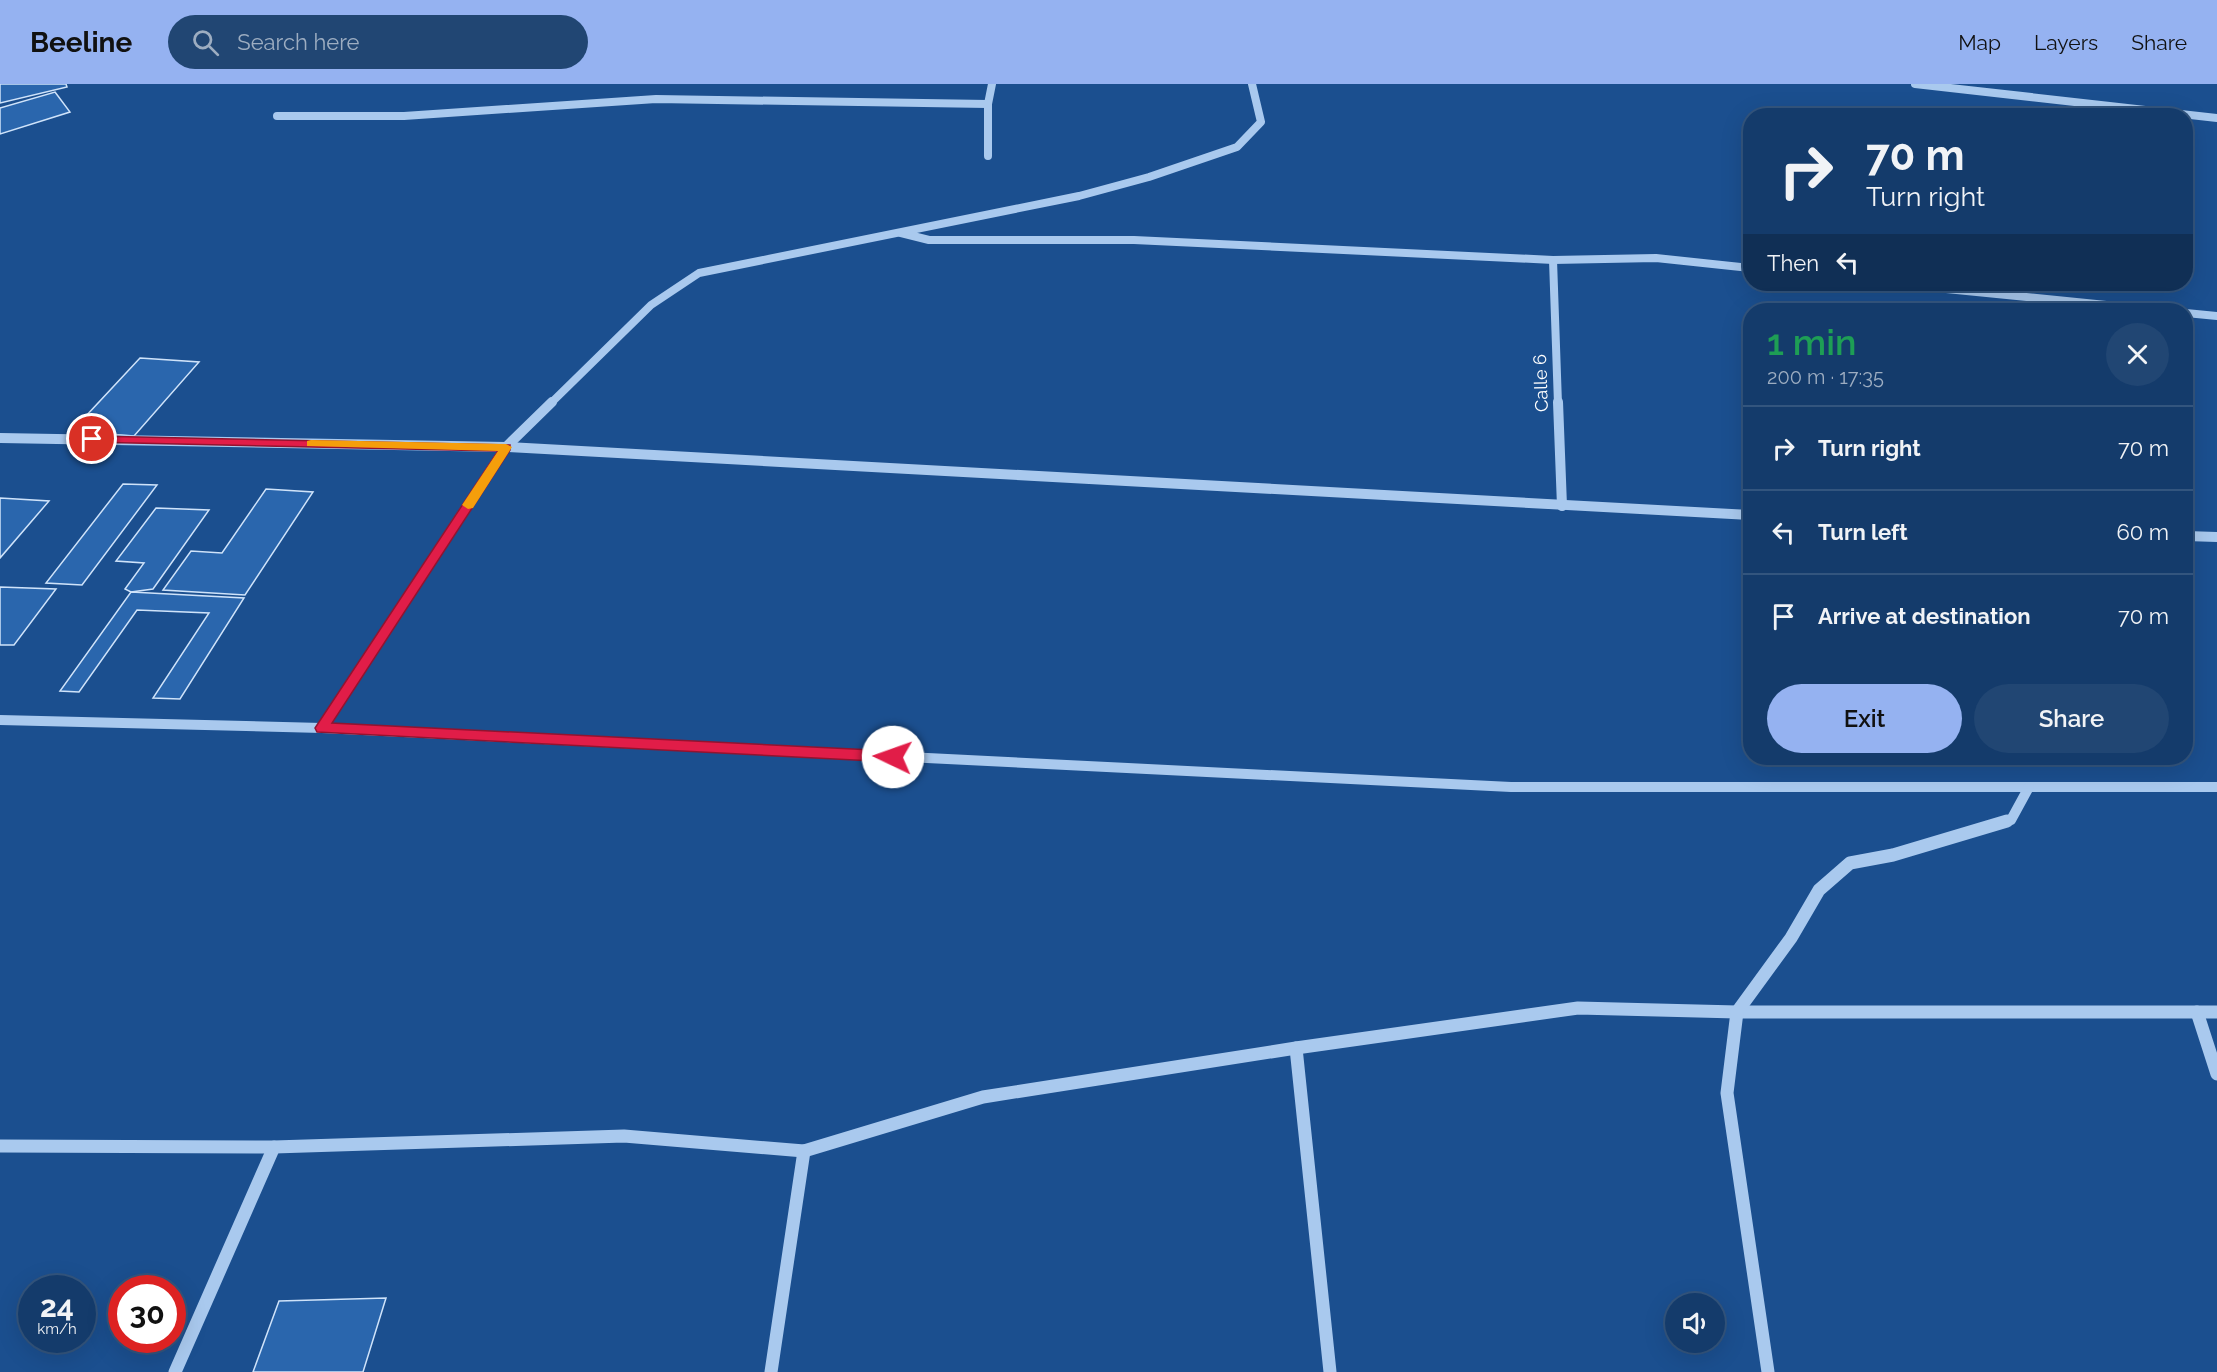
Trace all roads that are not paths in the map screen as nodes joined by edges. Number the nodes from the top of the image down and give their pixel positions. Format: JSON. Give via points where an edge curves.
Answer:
{"nodes":[{"id":1,"x":992,"y":84,"type":"edge"},
{"id":2,"x":1252,"y":84,"type":"edge"},
{"id":3,"x":1915,"y":84,"type":"edge"},
{"id":4,"x":988,"y":104,"type":"junction"},
{"id":5,"x":2128,"y":108,"type":"edge"},
{"id":6,"x":2193,"y":115,"type":"edge"},
{"id":7,"x":277,"y":116,"type":"dead end"},
{"id":8,"x":2217,"y":118,"type":"edge"},
{"id":9,"x":988,"y":156,"type":"dead end"},
{"id":10,"x":897,"y":232,"type":"junction"},
{"id":11,"x":1553,"y":260,"type":"junction"},
{"id":12,"x":1743,"y":267,"type":"edge"},
{"id":13,"x":1966,"y":291,"type":"edge"},
{"id":14,"x":2086,"y":303,"type":"edge"},
{"id":15,"x":2193,"y":314,"type":"edge"},
{"id":16,"x":2217,"y":316,"type":"edge"},
{"id":17,"x":0,"y":438,"type":"edge"},
{"id":18,"x":506,"y":447,"type":"junction"},
{"id":19,"x":1562,"y":506,"type":"junction"},
{"id":20,"x":1743,"y":515,"type":"edge"},
{"id":21,"x":2193,"y":536,"type":"edge"},
{"id":22,"x":2217,"y":537,"type":"edge"},
{"id":23,"x":0,"y":720,"type":"edge"},
{"id":24,"x":322,"y":728,"type":"junction"},
{"id":25,"x":2029,"y":787,"type":"junction"},
{"id":26,"x":2217,"y":787,"type":"edge"},
{"id":27,"x":1737,"y":1012,"type":"junction"},
{"id":28,"x":2197,"y":1012,"type":"junction"},
{"id":29,"x":2217,"y":1012,"type":"edge"},
{"id":30,"x":1296,"y":1048,"type":"junction"},
{"id":31,"x":2217,"y":1074,"type":"edge"},
{"id":32,"x":0,"y":1146,"type":"edge"},
{"id":33,"x":274,"y":1147,"type":"junction"},
{"id":34,"x":804,"y":1151,"type":"junction"},
{"id":35,"x":175,"y":1372,"type":"edge"},
{"id":36,"x":771,"y":1372,"type":"edge"},
{"id":37,"x":1330,"y":1372,"type":"edge"},
{"id":38,"x":1768,"y":1372,"type":"edge"}],
"edges":[{"from":1,"to":4,"type":"street"},
{"from":2,"to":10,"type":"street","via":[[1261,122],[1237,147],[1079,196]]},
{"from":3,"to":5,"type":"street"},
{"from":4,"to":7,"type":"street","via":[[656,99],[404,116]]},
{"from":4,"to":9,"type":"street"},
{"from":6,"to":8,"type":"street"},
{"from":10,"to":11,"type":"street","via":[[929,240],[1134,240]]},
{"from":10,"to":18,"type":"street","via":[[699,273],[651,305]]},
{"from":11,"to":12,"type":"street","via":[[1656,258]]},
{"from":11,"to":19,"type":"street","name":"Calle 6"},
{"from":13,"to":14,"type":"street"},
{"from":15,"to":16,"type":"street"},
{"from":17,"to":18,"type":"street"},
{"from":18,"to":19,"type":"street"},
{"from":18,"to":24,"type":"street"},
{"from":19,"to":20,"type":"street"},
{"from":21,"to":22,"type":"street"},
{"from":23,"to":24,"type":"street"},
{"from":24,"to":25,"type":"street","via":[[1512,788]]},
{"from":25,"to":26,"type":"street"},
{"from":25,"to":27,"type":"street","via":[[2011,820],[1893,855],[1850,863],[1819,890],[1791,938]]},
{"from":27,"to":28,"type":"street"},
{"from":27,"to":30,"type":"street","via":[[1578,1008]]},
{"from":27,"to":38,"type":"street","via":[[1726,1094]]},
{"from":28,"to":29,"type":"street"},
{"from":28,"to":31,"type":"street"},
{"from":30,"to":34,"type":"street","via":[[983,1097]]},
{"from":30,"to":37,"type":"street"},
{"from":32,"to":33,"type":"street"},
{"from":33,"to":34,"type":"street","via":[[624,1136]]},
{"from":33,"to":35,"type":"street"},
{"from":34,"to":36,"type":"street"}]}
